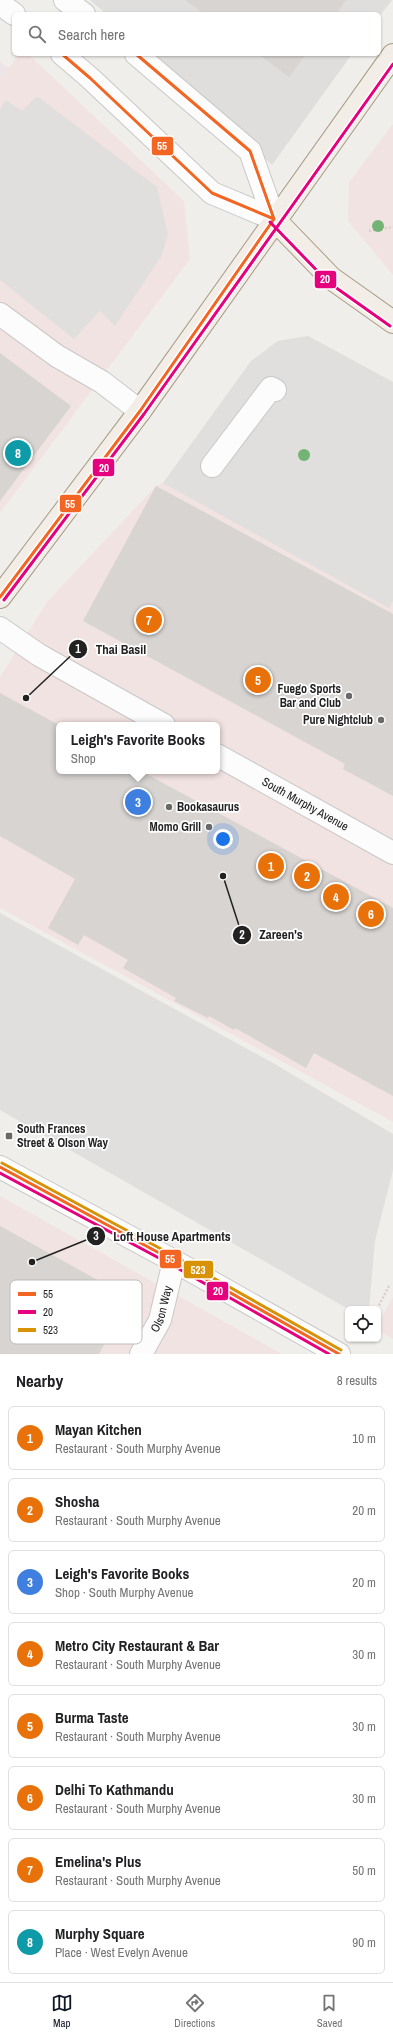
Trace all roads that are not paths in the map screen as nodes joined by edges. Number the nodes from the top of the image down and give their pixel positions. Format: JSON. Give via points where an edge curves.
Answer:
{"nodes":[{"id":1,"x":66,"y":0,"type":"edge"},
{"id":2,"x":0,"y":4,"type":"edge"},
{"id":3,"x":81,"y":12,"type":"edge"},
{"id":4,"x":12,"y":13,"type":"edge"},
{"id":5,"x":393,"y":55,"type":"edge"},
{"id":6,"x":64,"y":56,"type":"edge"},
{"id":7,"x":138,"y":56,"type":"edge"},
{"id":8,"x":274,"y":220,"type":"junction"},
{"id":9,"x":0,"y":314,"type":"edge"},
{"id":10,"x":393,"y":322,"type":"edge"},
{"id":11,"x":275,"y":390,"type":"dead end"},
{"id":12,"x":140,"y":411,"type":"junction"},
{"id":13,"x":212,"y":466,"type":"dead end"},
{"id":14,"x":0,"y":597,"type":"edge"},
{"id":15,"x":0,"y":628,"type":"edge"},
{"id":16,"x":159,"y":722,"type":"edge"},
{"id":17,"x":220,"y":756,"type":"edge"},
{"id":18,"x":393,"y":853,"type":"edge"},
{"id":19,"x":0,"y":1168,"type":"edge"},
{"id":20,"x":174,"y":1261,"type":"junction"},
{"id":21,"x":141,"y":1354,"type":"edge"},
{"id":22,"x":339,"y":1354,"type":"edge"}],
"edges":[{"from":1,"to":3,"type":"street"},
{"from":2,"to":4,"type":"street"},
{"from":5,"to":8,"type":"main road"},
{"from":6,"to":8,"type":"street","via":[[212,193]]},
{"from":7,"to":8,"type":"street","via":[[250,151]]},
{"from":8,"to":10,"type":"main road","via":[[331,278]]},
{"from":8,"to":12,"type":"main road"},
{"from":9,"to":12,"type":"street","via":[[57,356],[102,382]]},
{"from":11,"to":13,"type":"street","via":[[271,388]]},
{"from":12,"to":14,"type":"main road"},
{"from":15,"to":16,"type":"street","via":[[39,655]]},
{"from":17,"to":18,"type":"street","name":"South Murphy Avenue"},
{"from":19,"to":20,"type":"street"},
{"from":20,"to":21,"type":"street","name":"Olson Way","via":[[160,1320]]},
{"from":20,"to":22,"type":"street"}]}
